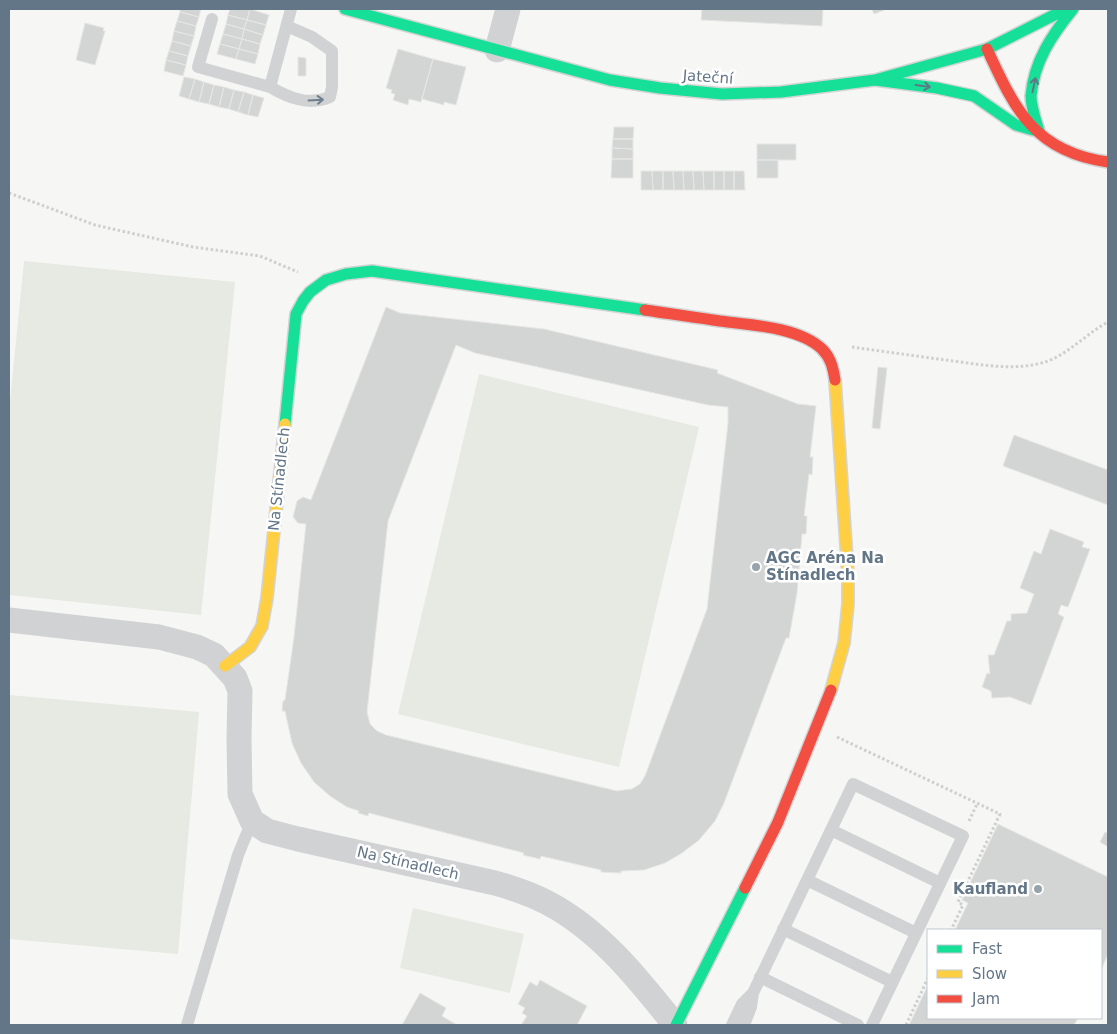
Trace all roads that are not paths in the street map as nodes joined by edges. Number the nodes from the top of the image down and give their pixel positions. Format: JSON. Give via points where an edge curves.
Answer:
{"nodes":[{"id":1,"x":291,"y":9,"type":"edge"},
{"id":2,"x":345,"y":9,"type":"edge"},
{"id":3,"x":508,"y":9,"type":"edge"},
{"id":4,"x":1066,"y":9,"type":"edge"},
{"id":5,"x":1073,"y":9,"type":"edge"},
{"id":6,"x":212,"y":19,"type":"dead end"},
{"id":7,"x":286,"y":26,"type":"junction"},
{"id":8,"x":987,"y":49,"type":"junction"},
{"id":9,"x":497,"y":50,"type":"junction"},
{"id":10,"x":875,"y":80,"type":"junction"},
{"id":11,"x":270,"y":87,"type":"junction"},
{"id":12,"x":1039,"y":132,"type":"junction"},
{"id":13,"x":1108,"y":162,"type":"edge"},
{"id":14,"x":9,"y":620,"type":"edge"},
{"id":15,"x":225,"y":666,"type":"junction"},
{"id":16,"x":252,"y":821,"type":"junction"},
{"id":17,"x":831,"y":830,"type":"junction"},
{"id":18,"x":807,"y":880,"type":"junction"},
{"id":19,"x":940,"y":883,"type":"junction"},
{"id":20,"x":783,"y":929,"type":"junction"},
{"id":21,"x":916,"y":933,"type":"junction"},
{"id":22,"x":760,"y":977,"type":"junction"},
{"id":23,"x":892,"y":982,"type":"junction"},
{"id":24,"x":753,"y":993,"type":"junction"},
{"id":25,"x":187,"y":1025,"type":"edge"},
{"id":26,"x":675,"y":1025,"type":"edge"},
{"id":27,"x":732,"y":1025,"type":"edge"},
{"id":28,"x":744,"y":1025,"type":"edge"},
{"id":29,"x":858,"y":1025,"type":"edge"},
{"id":30,"x":872,"y":1025,"type":"edge"}],
"edges":[{"from":1,"to":7,"type":"lane"},
{"from":2,"to":9,"type":"main road","name":"Jateční"},
{"from":3,"to":9,"type":"street"},
{"from":4,"to":8,"type":"main road","name":"Jateční"},
{"from":12,"to":5,"type":"main road","one_way":true,"via":[[1031,98],[1038,64],[1052,35]]},
{"from":6,"to":11,"type":"lane","via":[[198,67]]},
{"from":7,"to":11,"type":"lane"},
{"from":11,"to":7,"type":"lane","one_way":true,"via":[[298,99],[319,102],[330,97],[332,51],[312,37]]},
{"from":8,"to":10,"type":"main road","name":"Jateční"},
{"from":8,"to":12,"type":"main road","via":[[1002,82],[1025,119]]},
{"from":9,"to":10,"type":"main road","name":"Jateční","via":[[610,80],[722,94],[781,92]]},
{"from":10,"to":12,"type":"main road","one_way":true,"via":[[974,96],[1016,125]]},
{"from":12,"to":13,"type":"main road","via":[[1067,153]]},
{"from":14,"to":15,"type":"street","via":[[159,637],[197,647],[214,655]]},
{"from":15,"to":16,"type":"street","via":[[240,691],[240,794]]},
{"from":15,"to":26,"type":"main road","name":"Na Stínadlech","via":[[250,647],[262,626],[296,314],[304,298],[317,285],[338,274],[372,271],[776,329],[805,337],[821,349],[831,363],[835,382],[848,574],[844,643],[830,694],[778,822]]},
{"from":16,"to":25,"type":"lane","via":[[238,855]]},
{"from":16,"to":26,"type":"street","name":"Na Stínadlech","via":[[267,831],[494,883],[544,901],[588,930],[613,953]]},
{"from":17,"to":18,"type":"lane"},
{"from":17,"to":19,"type":"lane"},
{"from":17,"to":19,"type":"lane","via":[[853,784],[963,836]]},
{"from":18,"to":20,"type":"lane"},
{"from":18,"to":21,"type":"lane"},
{"from":19,"to":21,"type":"lane"},
{"from":20,"to":22,"type":"lane"},
{"from":20,"to":23,"type":"lane"},
{"from":21,"to":23,"type":"lane"},
{"from":22,"to":24,"type":"lane"},
{"from":22,"to":29,"type":"lane"},
{"from":23,"to":30,"type":"lane"},
{"from":24,"to":27,"type":"lane","via":[[742,1004]]},
{"from":24,"to":28,"type":"lane"}]}
